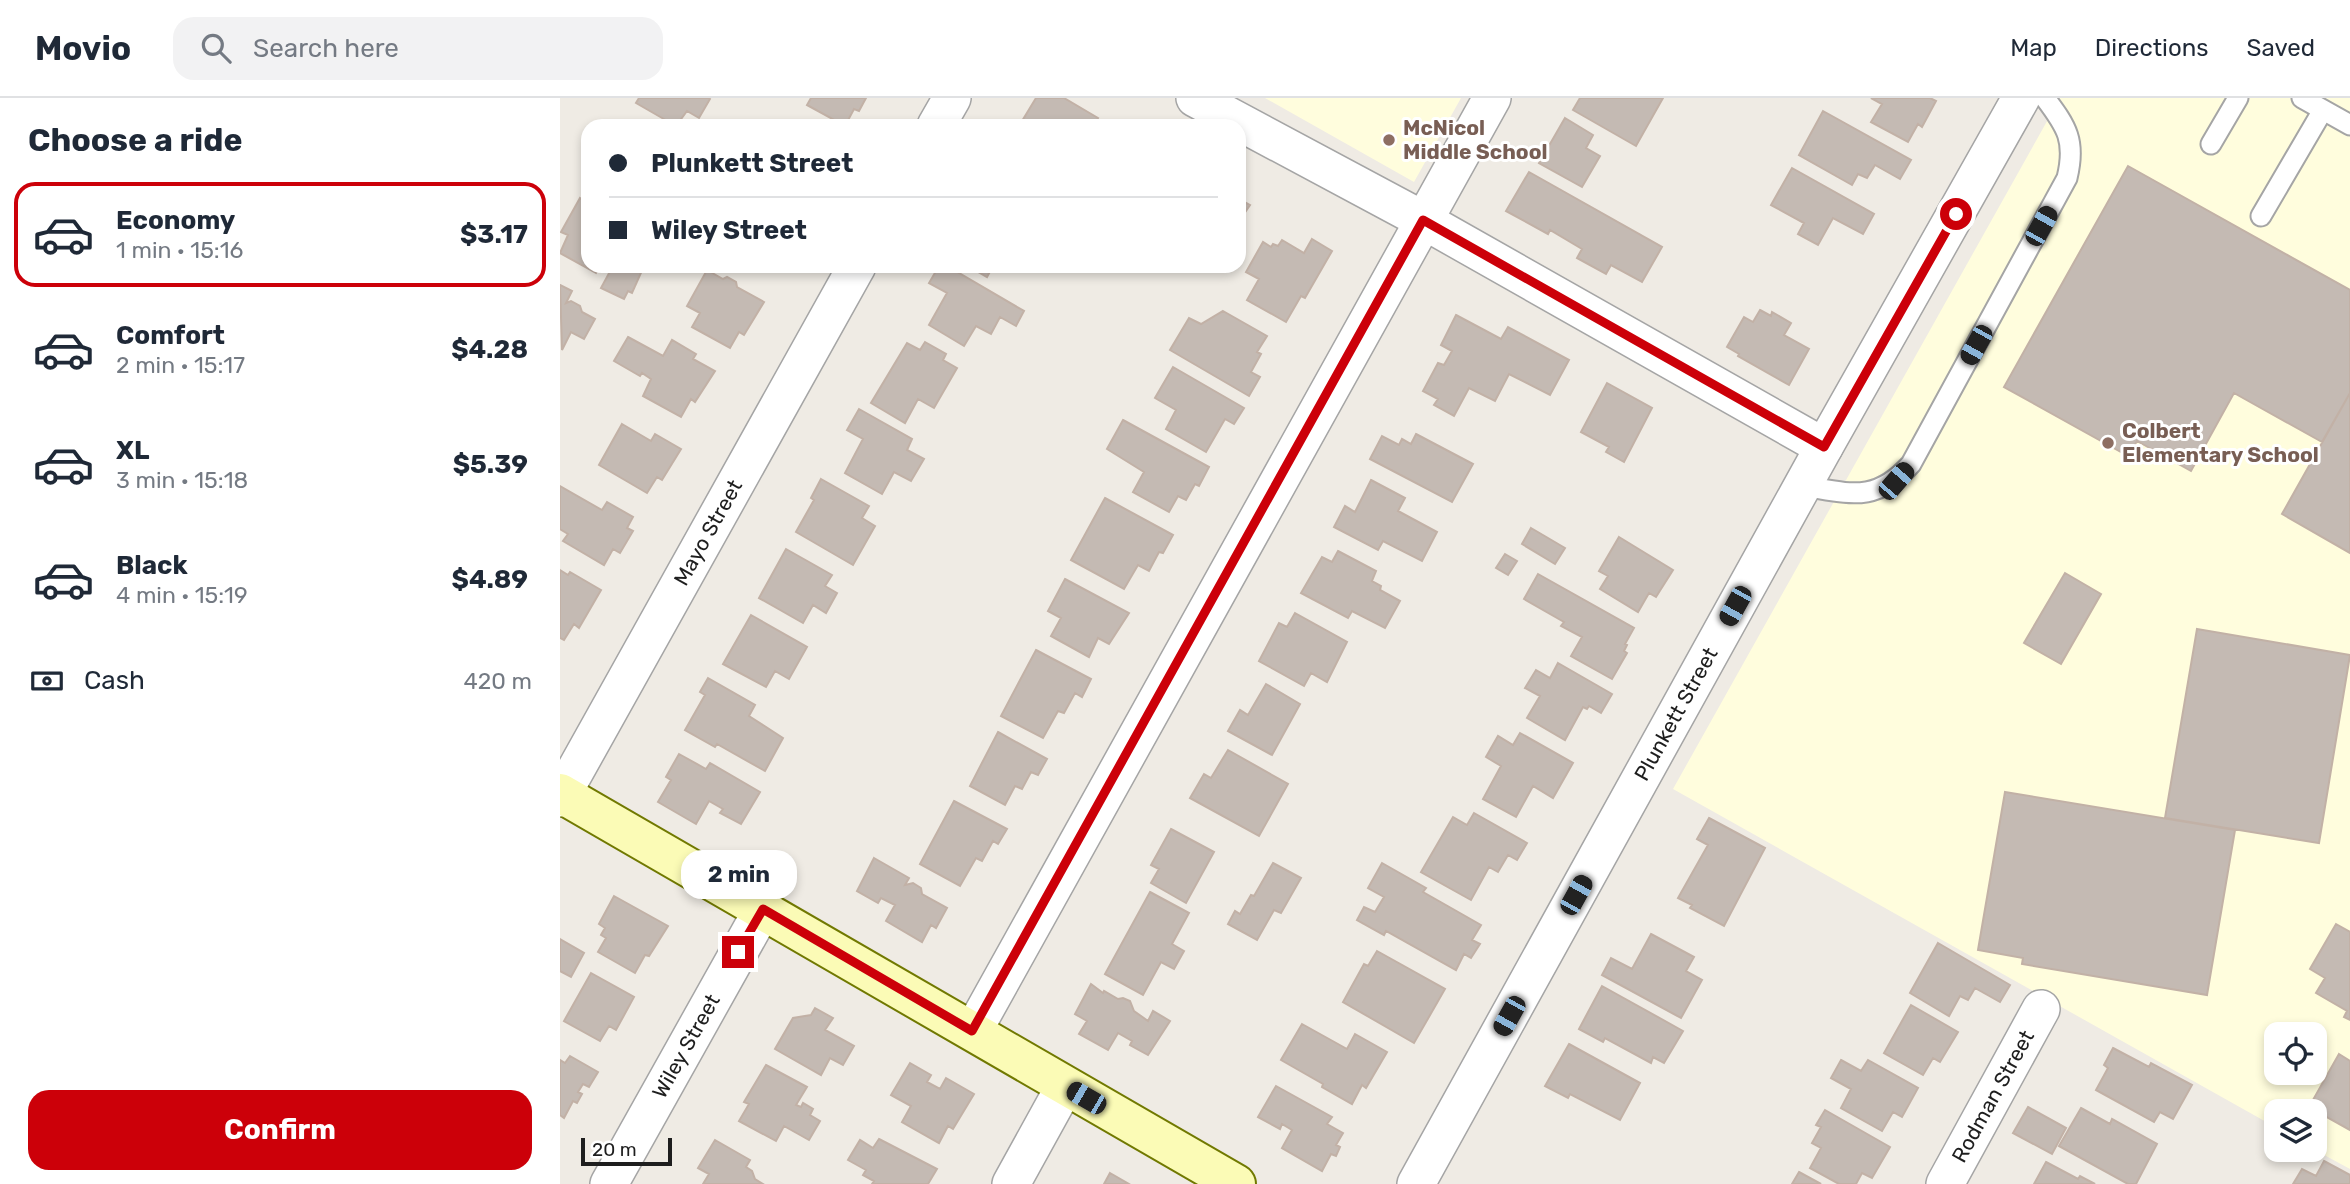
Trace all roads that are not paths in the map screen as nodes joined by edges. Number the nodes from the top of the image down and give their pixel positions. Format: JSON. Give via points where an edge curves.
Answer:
{"nodes":[{"id":1,"x":952,"y":98,"type":"edge"},
{"id":2,"x":1195,"y":98,"type":"edge"},
{"id":3,"x":1492,"y":98,"type":"edge"},
{"id":4,"x":2021,"y":98,"type":"edge"},
{"id":5,"x":2045,"y":98,"type":"edge"},
{"id":6,"x":2238,"y":98,"type":"edge"},
{"id":7,"x":2302,"y":98,"type":"edge"},
{"id":8,"x":2323,"y":110,"type":"junction"},
{"id":9,"x":940,"y":119,"type":"edge"},
{"id":10,"x":1234,"y":119,"type":"edge"},
{"id":11,"x":1246,"y":125,"type":"edge"},
{"id":12,"x":2350,"y":125,"type":"edge"},
{"id":13,"x":2211,"y":144,"type":"dead end"},
{"id":14,"x":2261,"y":216,"type":"dead end"},
{"id":15,"x":1423,"y":220,"type":"junction"},
{"id":16,"x":853,"y":273,"type":"edge"},
{"id":17,"x":1824,"y":447,"type":"junction"},
{"id":18,"x":1802,"y":486,"type":"junction"},
{"id":19,"x":560,"y":795,"type":"edge"},
{"id":20,"x":763,"y":909,"type":"junction"},
{"id":21,"x":2041,"y":1009,"type":"dead end"},
{"id":22,"x":972,"y":1031,"type":"junction"},
{"id":23,"x":1065,"y":1086,"type":"junction"},
{"id":24,"x":609,"y":1184,"type":"edge"},
{"id":25,"x":1011,"y":1184,"type":"edge"},
{"id":26,"x":1236,"y":1184,"type":"edge"},
{"id":27,"x":1416,"y":1184,"type":"edge"},
{"id":28,"x":1945,"y":1184,"type":"edge"}],
"edges":[{"from":1,"to":9,"type":"street"},
{"from":2,"to":10,"type":"street"},
{"from":3,"to":15,"type":"street"},
{"from":4,"to":17,"type":"street","name":"Plunkett Street"},
{"from":5,"to":18,"type":"lane","via":[[2071,139],[2067,178],[1910,464],[1896,481],[1874,492],[1855,494]]},
{"from":6,"to":13,"type":"lane"},
{"from":7,"to":8,"type":"lane"},
{"from":8,"to":12,"type":"lane"},
{"from":8,"to":14,"type":"lane"},
{"from":11,"to":15,"type":"street"},
{"from":15,"to":17,"type":"street"},
{"from":15,"to":22,"type":"street"},
{"from":16,"to":19,"type":"street","name":"Mayo Street"},
{"from":17,"to":18,"type":"street","name":"Plunkett Street"},
{"from":18,"to":27,"type":"street","name":"Plunkett Street"},
{"from":19,"to":20,"type":"street"},
{"from":20,"to":22,"type":"street"},
{"from":20,"to":24,"type":"street","name":"Wiley Street"},
{"from":21,"to":28,"type":"street","name":"Rodman Street"},
{"from":22,"to":23,"type":"street"},
{"from":23,"to":25,"type":"street"},
{"from":23,"to":26,"type":"street"}]}
